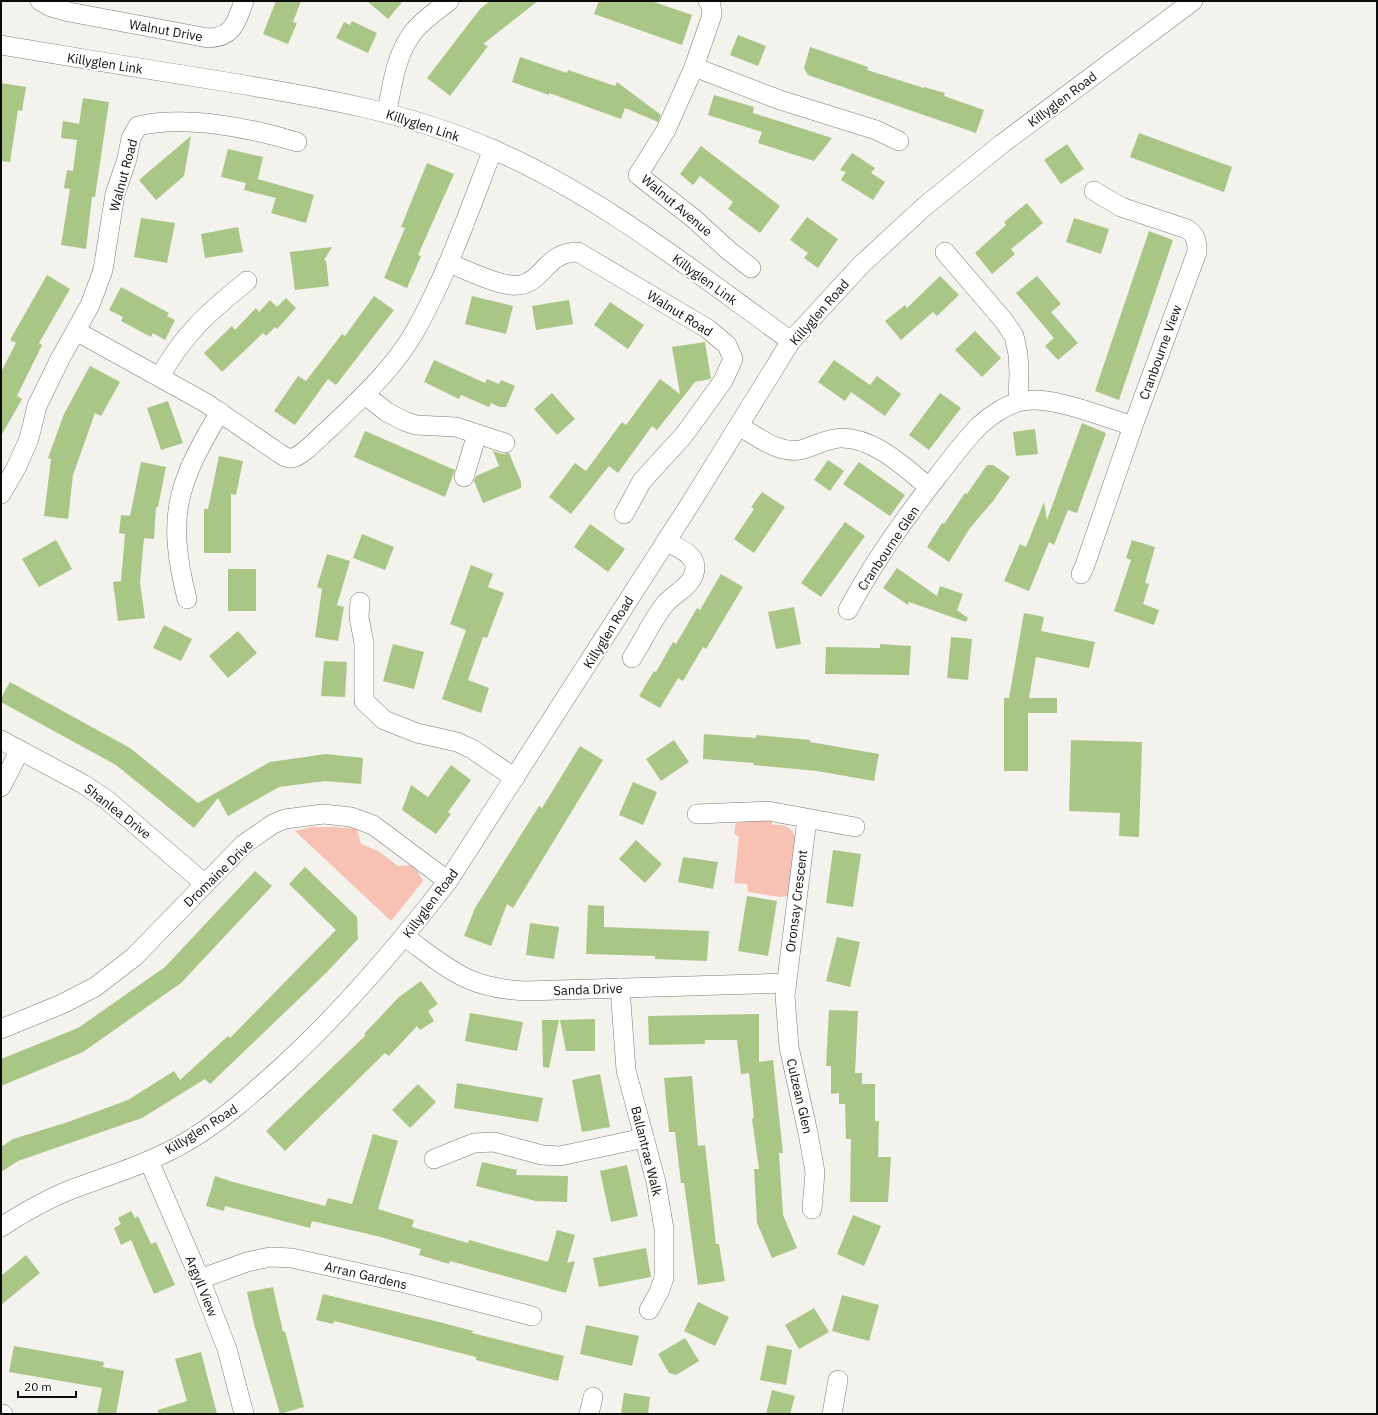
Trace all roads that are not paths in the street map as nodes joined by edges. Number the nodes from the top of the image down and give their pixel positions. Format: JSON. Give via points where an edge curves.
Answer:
{"nodes":[{"id":1,"x":40,"y":1,"type":"edge"},
{"id":2,"x":244,"y":1,"type":"edge"},
{"id":3,"x":450,"y":1,"type":"edge"},
{"id":4,"x":708,"y":1,"type":"edge"},
{"id":5,"x":1193,"y":1,"type":"edge"},
{"id":6,"x":70,"y":7,"type":"edge"},
{"id":7,"x":1,"y":45,"type":"edge"},
{"id":8,"x":694,"y":67,"type":"junction"},
{"id":9,"x":387,"y":112,"type":"junction"},
{"id":10,"x":899,"y":141,"type":"dead end"},
{"id":11,"x":297,"y":142,"type":"dead end"},
{"id":12,"x":494,"y":149,"type":"junction"},
{"id":13,"x":1094,"y":191,"type":"dead end"},
{"id":14,"x":945,"y":252,"type":"dead end"},
{"id":15,"x":449,"y":263,"type":"junction"},
{"id":16,"x":751,"y":268,"type":"dead end"},
{"id":17,"x":247,"y":281,"type":"dead end"},
{"id":18,"x":76,"y":331,"type":"junction"},
{"id":19,"x":791,"y":341,"type":"junction"},
{"id":20,"x":160,"y":377,"type":"junction"},
{"id":21,"x":365,"y":395,"type":"junction"},
{"id":22,"x":1018,"y":402,"type":"junction"},
{"id":23,"x":220,"y":412,"type":"junction"},
{"id":24,"x":739,"y":426,"type":"junction"},
{"id":25,"x":1133,"y":426,"type":"junction"},
{"id":26,"x":477,"y":434,"type":"junction"},
{"id":27,"x":505,"y":443,"type":"dead end"},
{"id":28,"x":464,"y":477,"type":"dead end"},
{"id":29,"x":929,"y":486,"type":"junction"},
{"id":30,"x":1,"y":494,"type":"edge"},
{"id":31,"x":624,"y":514,"type":"dead end"},
{"id":32,"x":666,"y":541,"type":"junction"},
{"id":33,"x":1080,"y":574,"type":"dead end"},
{"id":34,"x":187,"y":599,"type":"dead end"},
{"id":35,"x":360,"y":602,"type":"dead end"},
{"id":36,"x":848,"y":610,"type":"dead end"},
{"id":37,"x":632,"y":658,"type":"dead end"},
{"id":38,"x":1,"y":740,"type":"edge"},
{"id":39,"x":20,"y":750,"type":"junction"},
{"id":40,"x":515,"y":778,"type":"junction"},
{"id":41,"x":1,"y":788,"type":"edge"},
{"id":42,"x":697,"y":814,"type":"dead end"},
{"id":43,"x":807,"y":819,"type":"junction"},
{"id":44,"x":855,"y":827,"type":"dead end"},
{"id":45,"x":448,"y":880,"type":"junction"},
{"id":46,"x":205,"y":884,"type":"junction"},
{"id":47,"x":405,"y":937,"type":"junction"},
{"id":48,"x":785,"y":983,"type":"junction"},
{"id":49,"x":620,"y":988,"type":"junction"},
{"id":50,"x":1,"y":1029,"type":"edge"},
{"id":51,"x":644,"y":1138,"type":"junction"},
{"id":52,"x":434,"y":1159,"type":"dead end"},
{"id":53,"x":149,"y":1161,"type":"junction"},
{"id":54,"x":812,"y":1209,"type":"dead end"},
{"id":55,"x":1,"y":1227,"type":"edge"},
{"id":56,"x":200,"y":1279,"type":"junction"},
{"id":57,"x":649,"y":1310,"type":"dead end"},
{"id":58,"x":532,"y":1316,"type":"dead end"},
{"id":59,"x":838,"y":1380,"type":"dead end"},
{"id":60,"x":244,"y":1414,"type":"edge"},
{"id":61,"x":832,"y":1414,"type":"edge"}],
"edges":[{"from":1,"to":6,"type":"street","name":"Walnut Drive","via":[[51,7]]},
{"from":2,"to":6,"type":"street","name":"Walnut Drive","via":[[235,24],[227,34],[208,38]]},
{"from":3,"to":9,"type":"street","via":[[418,27],[407,41],[396,68]]},
{"from":4,"to":8,"type":"street","name":"Walnut Avenue","via":[[712,15]]},
{"from":5,"to":19,"type":"street","name":"Killyglen Road","via":[[925,206],[860,265]]},
{"from":7,"to":9,"type":"street","name":"Killyglen Link","via":[[281,91]]},
{"from":8,"to":10,"type":"street","via":[[780,100],[876,130]]},
{"from":8,"to":16,"type":"street","name":"Walnut Avenue","via":[[666,130],[638,176],[693,218]]},
{"from":9,"to":12,"type":"street","name":"Killyglen Link"},
{"from":11,"to":18,"type":"street","name":"Walnut Road","via":[[260,131],[225,126],[153,123],[138,126],[131,138],[127,160],[115,194],[103,270]]},
{"from":12,"to":15,"type":"street"},
{"from":12,"to":19,"type":"street","name":"Killyglen Link","via":[[546,175],[636,230]]},
{"from":13,"to":25,"type":"street","name":"Cranbourne View","via":[[1121,207],[1187,229],[1193,233],[1197,241],[1197,252]]},
{"from":14,"to":22,"type":"street","via":[[1014,336],[1019,367]]},
{"from":15,"to":21,"type":"street","via":[[413,334],[385,373]]},
{"from":15,"to":31,"type":"street","name":"Walnut Road","via":[[506,284],[520,284],[533,278],[559,254],[578,252],[708,329],[727,345],[733,360],[723,381],[684,435],[642,481]]},
{"from":17,"to":20,"type":"street","via":[[204,317],[172,354]]},
{"from":18,"to":20,"type":"street"},
{"from":18,"to":30,"type":"street","name":"Walnut Road","via":[[37,406],[29,439]]},
{"from":19,"to":24,"type":"street","name":"Killyglen Road"},
{"from":20,"to":23,"type":"street"},
{"from":21,"to":23,"type":"street","via":[[308,448],[293,458],[285,457]]},
{"from":21,"to":26,"type":"street","via":[[404,421],[416,425],[450,426]]},
{"from":22,"to":25,"type":"street","name":"Cranbourne Glen","via":[[1041,400]]},
{"from":22,"to":29,"type":"street","name":"Cranbourne Glen","via":[[980,425]]},
{"from":23,"to":34,"type":"street","via":[[191,463],[179,504],[176,540],[178,564]]},
{"from":24,"to":29,"type":"street","via":[[787,450],[802,450],[828,440],[855,440],[892,458]]},
{"from":24,"to":32,"type":"street","name":"Killyglen Road"},
{"from":25,"to":33,"type":"street","name":"Cranbourne View"},
{"from":26,"to":27,"type":"street"},
{"from":26,"to":28,"type":"street"},
{"from":29,"to":36,"type":"street","name":"Cranbourne Glen","via":[[867,574]]},
{"from":32,"to":37,"type":"street","via":[[691,556],[695,565],[694,574],[686,586],[666,603]]},
{"from":32,"to":40,"type":"street","name":"Killyglen Road"},
{"from":35,"to":40,"type":"street","via":[[359,617],[364,643],[364,701],[384,720],[417,733],[457,742],[484,756]]},
{"from":38,"to":39,"type":"street","name":"Shanlea Drive"},
{"from":39,"to":41,"type":"street"},
{"from":39,"to":46,"type":"street","name":"Shanlea Drive","via":[[107,800]]},
{"from":40,"to":45,"type":"street","name":"Killyglen Road"},
{"from":42,"to":43,"type":"street","via":[[768,812]]},
{"from":43,"to":44,"type":"street"},
{"from":43,"to":48,"type":"street","name":"Oronsay Crescent"},
{"from":45,"to":46,"type":"street","name":"Dromaine Drive","via":[[373,825],[350,817],[323,814],[285,819],[273,824],[244,844]]},
{"from":45,"to":47,"type":"street","name":"Killyglen Road"},
{"from":46,"to":50,"type":"street","name":"Dromaine Drive","via":[[134,957],[95,987],[62,1004]]},
{"from":47,"to":49,"type":"street","name":"Sanda Drive","via":[[459,975],[494,988],[525,991]]},
{"from":47,"to":53,"type":"street","name":"Killyglen Road","via":[[305,1045],[244,1102],[210,1127]]},
{"from":48,"to":49,"type":"street","name":"Sanda Drive"},
{"from":48,"to":54,"type":"street","name":"Culzean Glen","via":[[789,1047],[815,1172]]},
{"from":49,"to":51,"type":"street","name":"Ballantrae Walk","via":[[626,1070]]},
{"from":51,"to":52,"type":"street","via":[[560,1156],[542,1155],[494,1142],[474,1143]]},
{"from":51,"to":57,"type":"street","name":"Ballantrae Walk","via":[[656,1182],[664,1229],[664,1278]]},
{"from":53,"to":55,"type":"street","name":"Killyglen Road","via":[[62,1194],[33,1207]]},
{"from":53,"to":56,"type":"street","name":"Argyll View"},
{"from":56,"to":58,"type":"street","name":"Arran Gardens","via":[[248,1262],[292,1258],[409,1284]]},
{"from":56,"to":60,"type":"street","name":"Argyll View","via":[[227,1349]]},
{"from":59,"to":61,"type":"street"}]}
